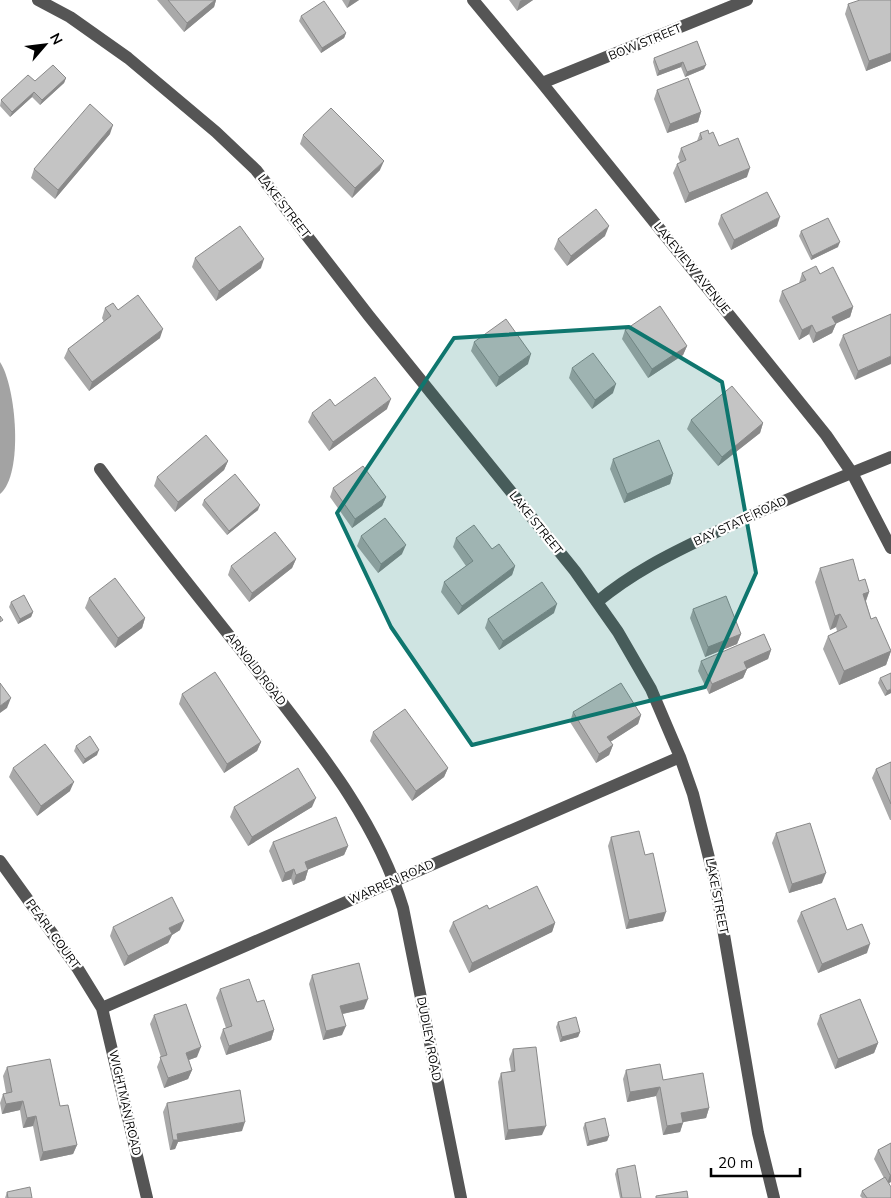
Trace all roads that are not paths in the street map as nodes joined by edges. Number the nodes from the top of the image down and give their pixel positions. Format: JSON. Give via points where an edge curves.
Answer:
{"nodes":[{"id":1,"x":38,"y":0,"type":"edge"},
{"id":2,"x":473,"y":0,"type":"edge"},
{"id":3,"x":747,"y":0,"type":"edge"},
{"id":4,"x":542,"y":84,"type":"junction"},
{"id":5,"x":891,"y":457,"type":"edge"},
{"id":6,"x":100,"y":469,"type":"dead end"},
{"id":7,"x":852,"y":473,"type":"junction"},
{"id":8,"x":891,"y":548,"type":"edge"},
{"id":9,"x":597,"y":602,"type":"junction"},
{"id":10,"x":680,"y":757,"type":"junction"},
{"id":11,"x":0,"y":861,"type":"edge"},
{"id":12,"x":395,"y":880,"type":"junction"},
{"id":13,"x":102,"y":1008,"type":"junction"},
{"id":14,"x":147,"y":1198,"type":"edge"},
{"id":15,"x":460,"y":1198,"type":"edge"},
{"id":16,"x":774,"y":1198,"type":"edge"}],
"edges":[{"from":1,"to":9,"type":"street","name":"LAKE STREET","via":[[70,17],[128,58],[256,170],[368,316]]},
{"from":2,"to":4,"type":"street","name":"LAKEVIEW AVENUE"},
{"from":3,"to":4,"type":"street","name":"BOW STREET"},
{"from":4,"to":7,"type":"street","name":"LAKEVIEW AVENUE","via":[[796,396]]},
{"from":5,"to":7,"type":"street","name":"BAY STATE ROAD"},
{"from":6,"to":12,"type":"street","name":"ARNOLD ROAD","via":[[311,740],[376,838]]},
{"from":7,"to":8,"type":"street","name":"LAKEVIEW AVENUE"},
{"from":7,"to":9,"type":"street","name":"BAY STATE ROAD","via":[[741,520],[658,560]]},
{"from":9,"to":10,"type":"street","name":"LAKE STREET","via":[[644,675]]},
{"from":10,"to":12,"type":"street","name":"WARREN ROAD"},
{"from":10,"to":16,"type":"street","name":"LAKE STREET","via":[[693,794],[715,882],[758,1133]]},
{"from":11,"to":13,"type":"street","name":"PEARL COURT","via":[[78,968]]},
{"from":12,"to":13,"type":"street","name":"WARREN ROAD"},
{"from":12,"to":15,"type":"street","name":"DUDLEY ROAD"},
{"from":13,"to":14,"type":"street","name":"WIGHTMAN ROAD"}]}
